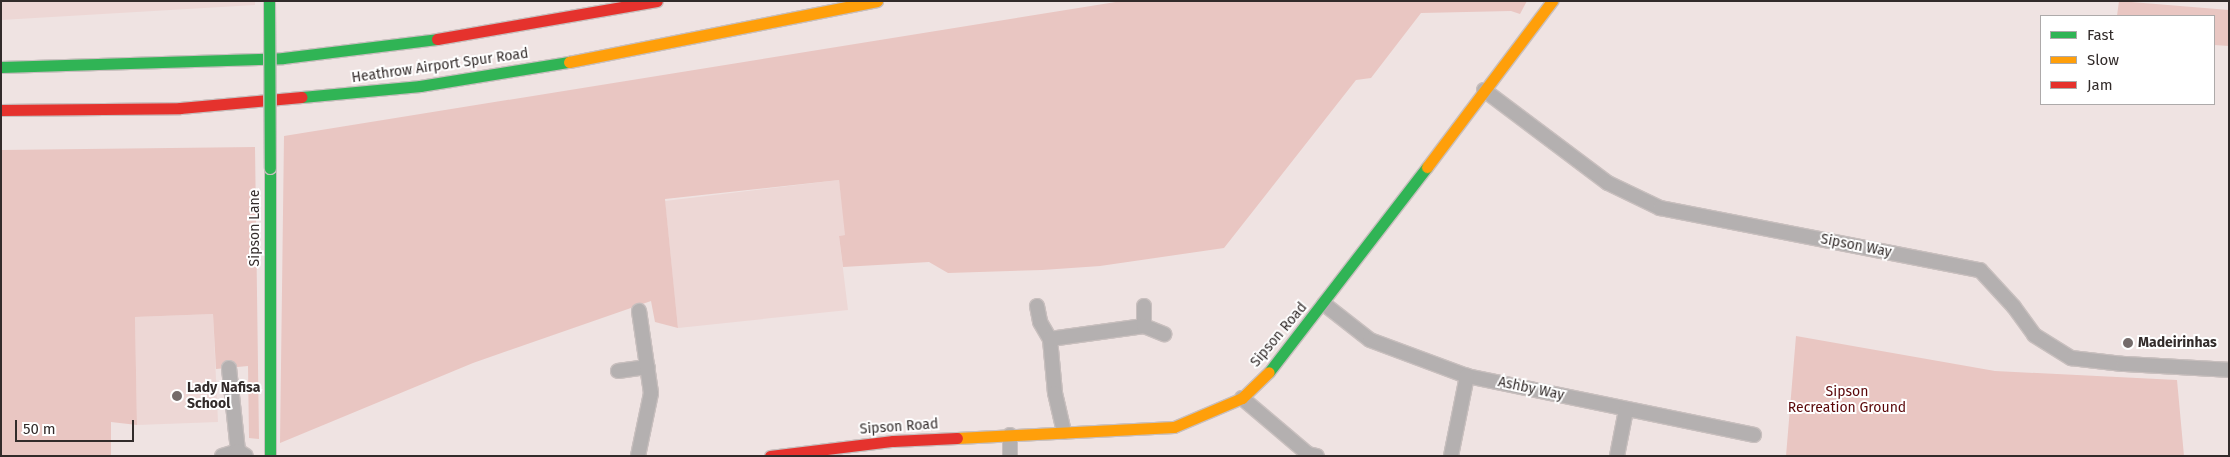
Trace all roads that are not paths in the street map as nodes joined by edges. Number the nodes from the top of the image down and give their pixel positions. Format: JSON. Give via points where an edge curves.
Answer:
{"nodes":[{"id":1,"x":270,"y":1,"type":"edge"},
{"id":2,"x":657,"y":1,"type":"edge"},
{"id":3,"x":877,"y":1,"type":"edge"},
{"id":4,"x":1552,"y":1,"type":"edge"},
{"id":5,"x":1,"y":67,"type":"edge"},
{"id":6,"x":1484,"y":90,"type":"junction"},
{"id":7,"x":1,"y":110,"type":"edge"},
{"id":8,"x":1324,"y":304,"type":"junction"},
{"id":9,"x":1037,"y":306,"type":"dead end"},
{"id":10,"x":1144,"y":306,"type":"dead end"},
{"id":11,"x":639,"y":311,"type":"dead end"},
{"id":12,"x":1144,"y":326,"type":"junction"},
{"id":13,"x":1164,"y":334,"type":"dead end"},
{"id":14,"x":1050,"y":339,"type":"junction"},
{"id":15,"x":648,"y":367,"type":"junction"},
{"id":16,"x":230,"y":368,"type":"dead end"},
{"id":17,"x":2229,"y":370,"type":"edge"},
{"id":18,"x":618,"y":371,"type":"dead end"},
{"id":19,"x":1467,"y":376,"type":"junction"},
{"id":20,"x":1242,"y":398,"type":"junction"},
{"id":21,"x":1626,"y":410,"type":"junction"},
{"id":22,"x":1064,"y":432,"type":"junction"},
{"id":23,"x":1010,"y":435,"type":"junction"},
{"id":24,"x":1754,"y":435,"type":"dead end"},
{"id":25,"x":242,"y":453,"type":"edge"},
{"id":26,"x":222,"y":456,"type":"edge"},
{"id":27,"x":270,"y":456,"type":"edge"},
{"id":28,"x":638,"y":456,"type":"edge"},
{"id":29,"x":770,"y":456,"type":"edge"},
{"id":30,"x":1010,"y":456,"type":"edge"},
{"id":31,"x":1317,"y":456,"type":"edge"},
{"id":32,"x":1451,"y":456,"type":"edge"},
{"id":33,"x":1616,"y":456,"type":"edge"}],
"edges":[{"from":1,"to":27,"type":"main road","name":"Sipson Lane","bridge":true},
{"from":2,"to":5,"type":"main road","name":"Heathrow Airport Spur Road","via":[[414,43],[283,58]]},
{"from":3,"to":7,"type":"main road","name":"Heathrow Airport Spur Road","via":[[561,64],[420,86],[180,108]]},
{"from":4,"to":6,"type":"main road","name":"Sipson Road"},
{"from":6,"to":8,"type":"main road","name":"Sipson Road"},
{"from":6,"to":17,"type":"street","name":"Sipson Way","via":[[1608,183],[1660,208],[1980,270],[2014,306],[2034,335],[2071,358]]},
{"from":8,"to":19,"type":"street","name":"Ashby Way","via":[[1370,340]]},
{"from":8,"to":20,"type":"main road","name":"Sipson Road","via":[[1278,363]]},
{"from":9,"to":14,"type":"street","via":[[1040,322]]},
{"from":10,"to":12,"type":"street"},
{"from":11,"to":15,"type":"street"},
{"from":12,"to":13,"type":"street"},
{"from":12,"to":14,"type":"street"},
{"from":14,"to":22,"type":"street","via":[[1055,393]]},
{"from":15,"to":18,"type":"street"},
{"from":15,"to":28,"type":"street","via":[[651,393]]},
{"from":16,"to":25,"type":"street"},
{"from":19,"to":21,"type":"street","name":"Ashby Way"},
{"from":19,"to":32,"type":"street"},
{"from":20,"to":22,"type":"main road","name":"Sipson Road","via":[[1174,427]]},
{"from":20,"to":31,"type":"street","via":[[1308,454]]},
{"from":21,"to":24,"type":"street","name":"Ashby Way"},
{"from":21,"to":33,"type":"street"},
{"from":22,"to":23,"type":"main road","name":"Sipson Road"},
{"from":23,"to":29,"type":"main road","name":"Sipson Road","via":[[892,441]]},
{"from":23,"to":30,"type":"street"},
{"from":25,"to":26,"type":"street"}]}
